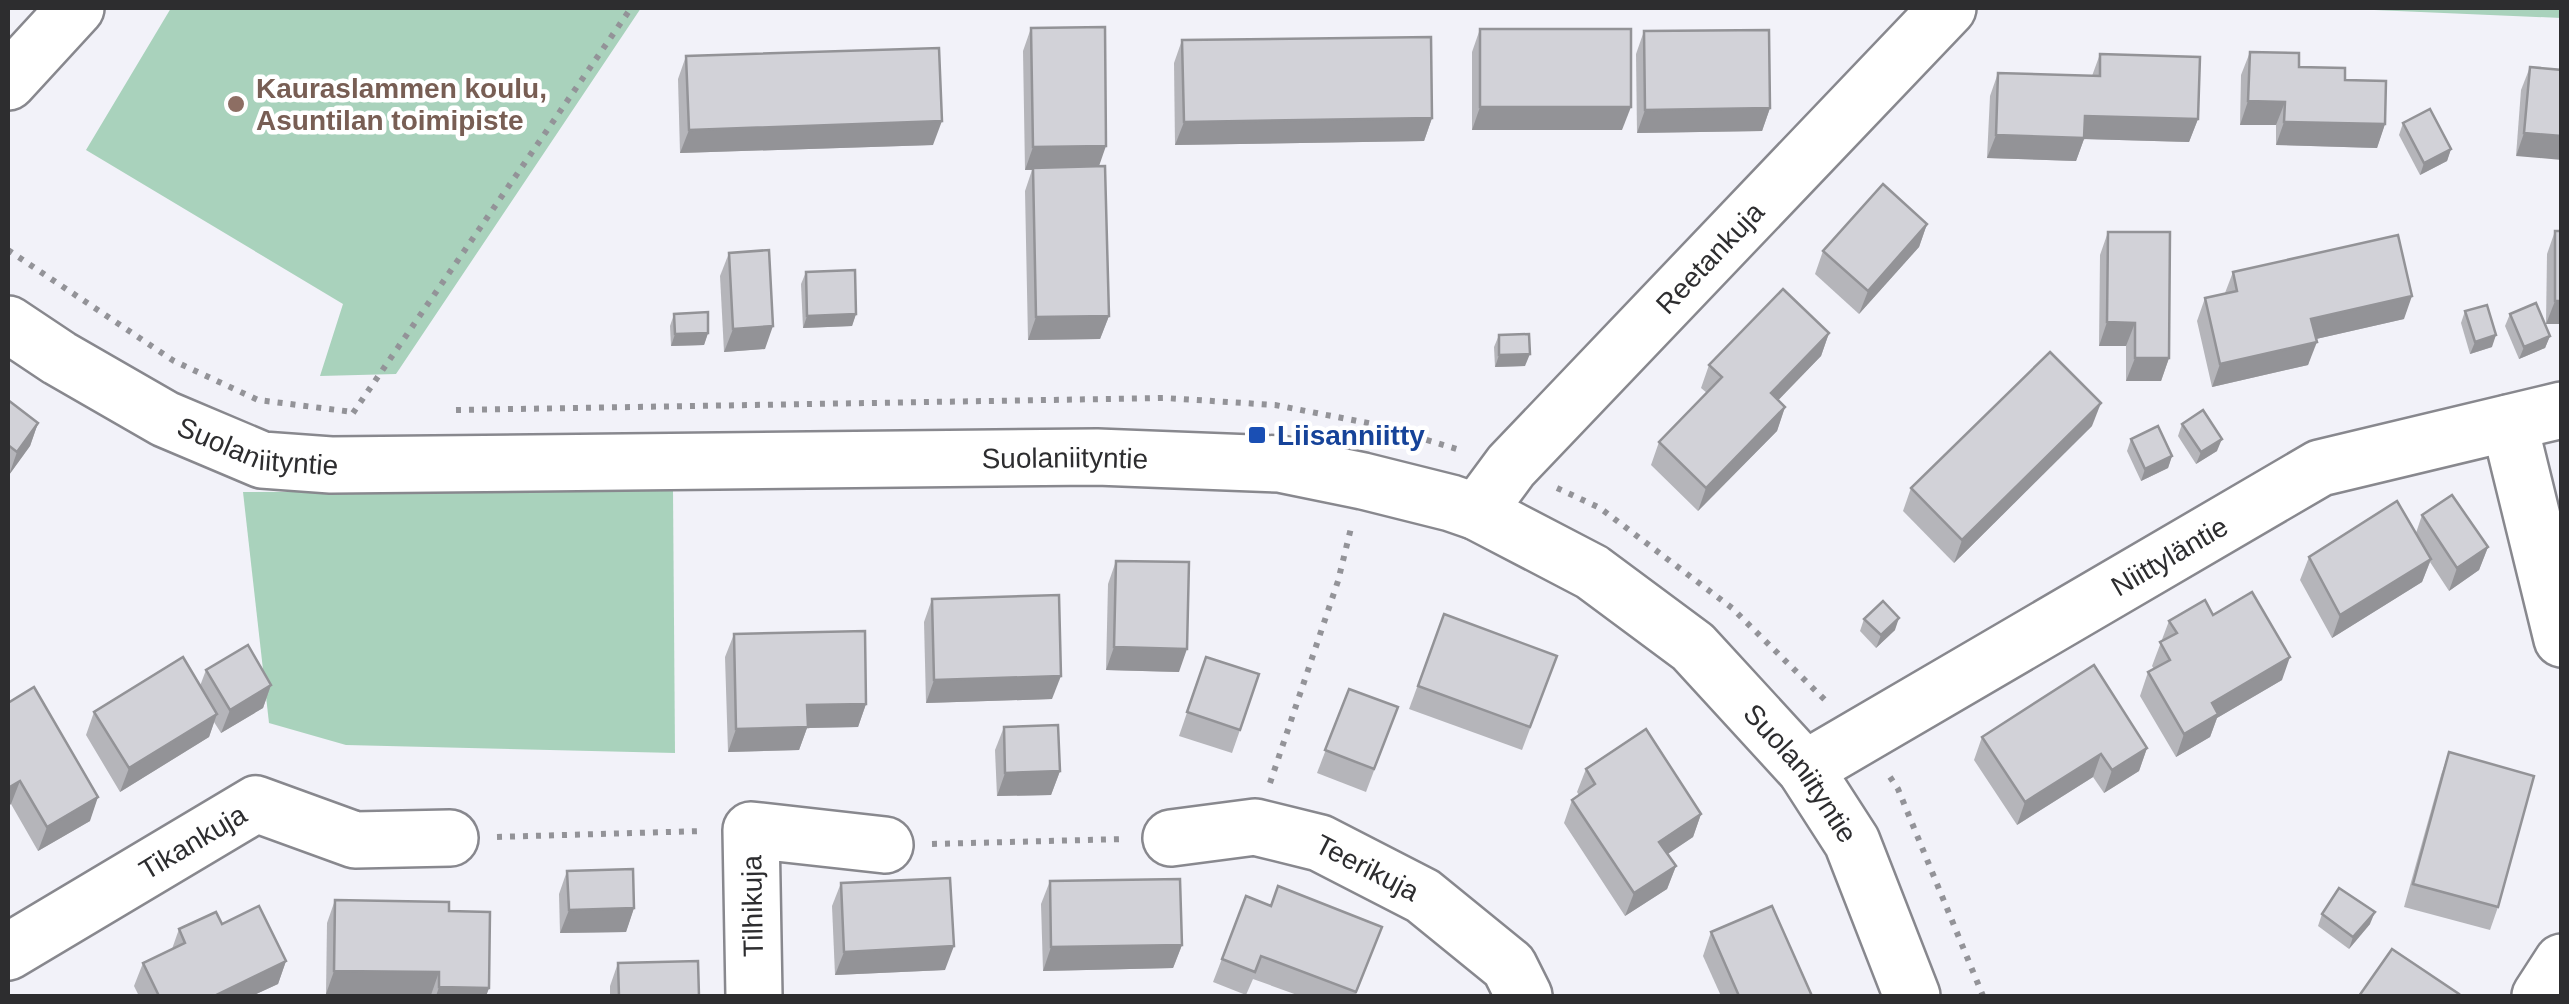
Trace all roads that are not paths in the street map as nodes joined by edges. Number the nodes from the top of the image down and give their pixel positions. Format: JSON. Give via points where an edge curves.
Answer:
{"nodes":[{"id":1,"x":76,"y":8,"type":"edge"},
{"id":2,"x":1948,"y":8,"type":"edge"},
{"id":3,"x":8,"y":82,"type":"edge"},
{"id":4,"x":8,"y":324,"type":"edge"},
{"id":5,"x":2562,"y":410,"type":"edge"},
{"id":6,"x":2508,"y":424,"type":"junction"},
{"id":7,"x":1477,"y":512,"type":"junction"},
{"id":8,"x":2562,"y":639,"type":"edge"},
{"id":9,"x":1805,"y":769,"type":"junction"},
{"id":10,"x":450,"y":838,"type":"road end"},
{"id":11,"x":1171,"y":838,"type":"road end"},
{"id":12,"x":885,"y":846,"type":"road end"},
{"id":13,"x":8,"y":952,"type":"edge"},
{"id":14,"x":2562,"y":962,"type":"edge"},
{"id":15,"x":754,"y":996,"type":"edge"},
{"id":16,"x":1524,"y":996,"type":"edge"},
{"id":17,"x":1912,"y":996,"type":"edge"},
{"id":18,"x":2540,"y":996,"type":"edge"}],
"edges":[{"from":1,"to":3,"type":"street"},
{"from":2,"to":7,"type":"street","name":"Reetankuja","via":[[1511,466]]},
{"from":4,"to":7,"type":"street","name":"Suolaniityntie","via":[[166,419],[262,460],[331,465],[1097,457],[1280,464]]},
{"from":5,"to":6,"type":"street","name":"Niittyläntie"},
{"from":6,"to":8,"type":"street"},
{"from":6,"to":9,"type":"street","name":"Niittyläntie","via":[[2320,468]]},
{"from":7,"to":9,"type":"street","name":"Suolaniityntie","via":[[1592,572],[1694,646]]},
{"from":9,"to":17,"type":"street","name":"Suolaniityntie","via":[[1852,842]]},
{"from":10,"to":13,"type":"street","name":"Tikankuja","via":[[355,840],[256,804]]},
{"from":11,"to":16,"type":"street","name":"Teerikuja","via":[[1255,827],[1320,843],[1423,896],[1510,966]]},
{"from":12,"to":15,"type":"street","name":"Tilhikuja","via":[[750,830]]},
{"from":14,"to":18,"type":"street"}]}
